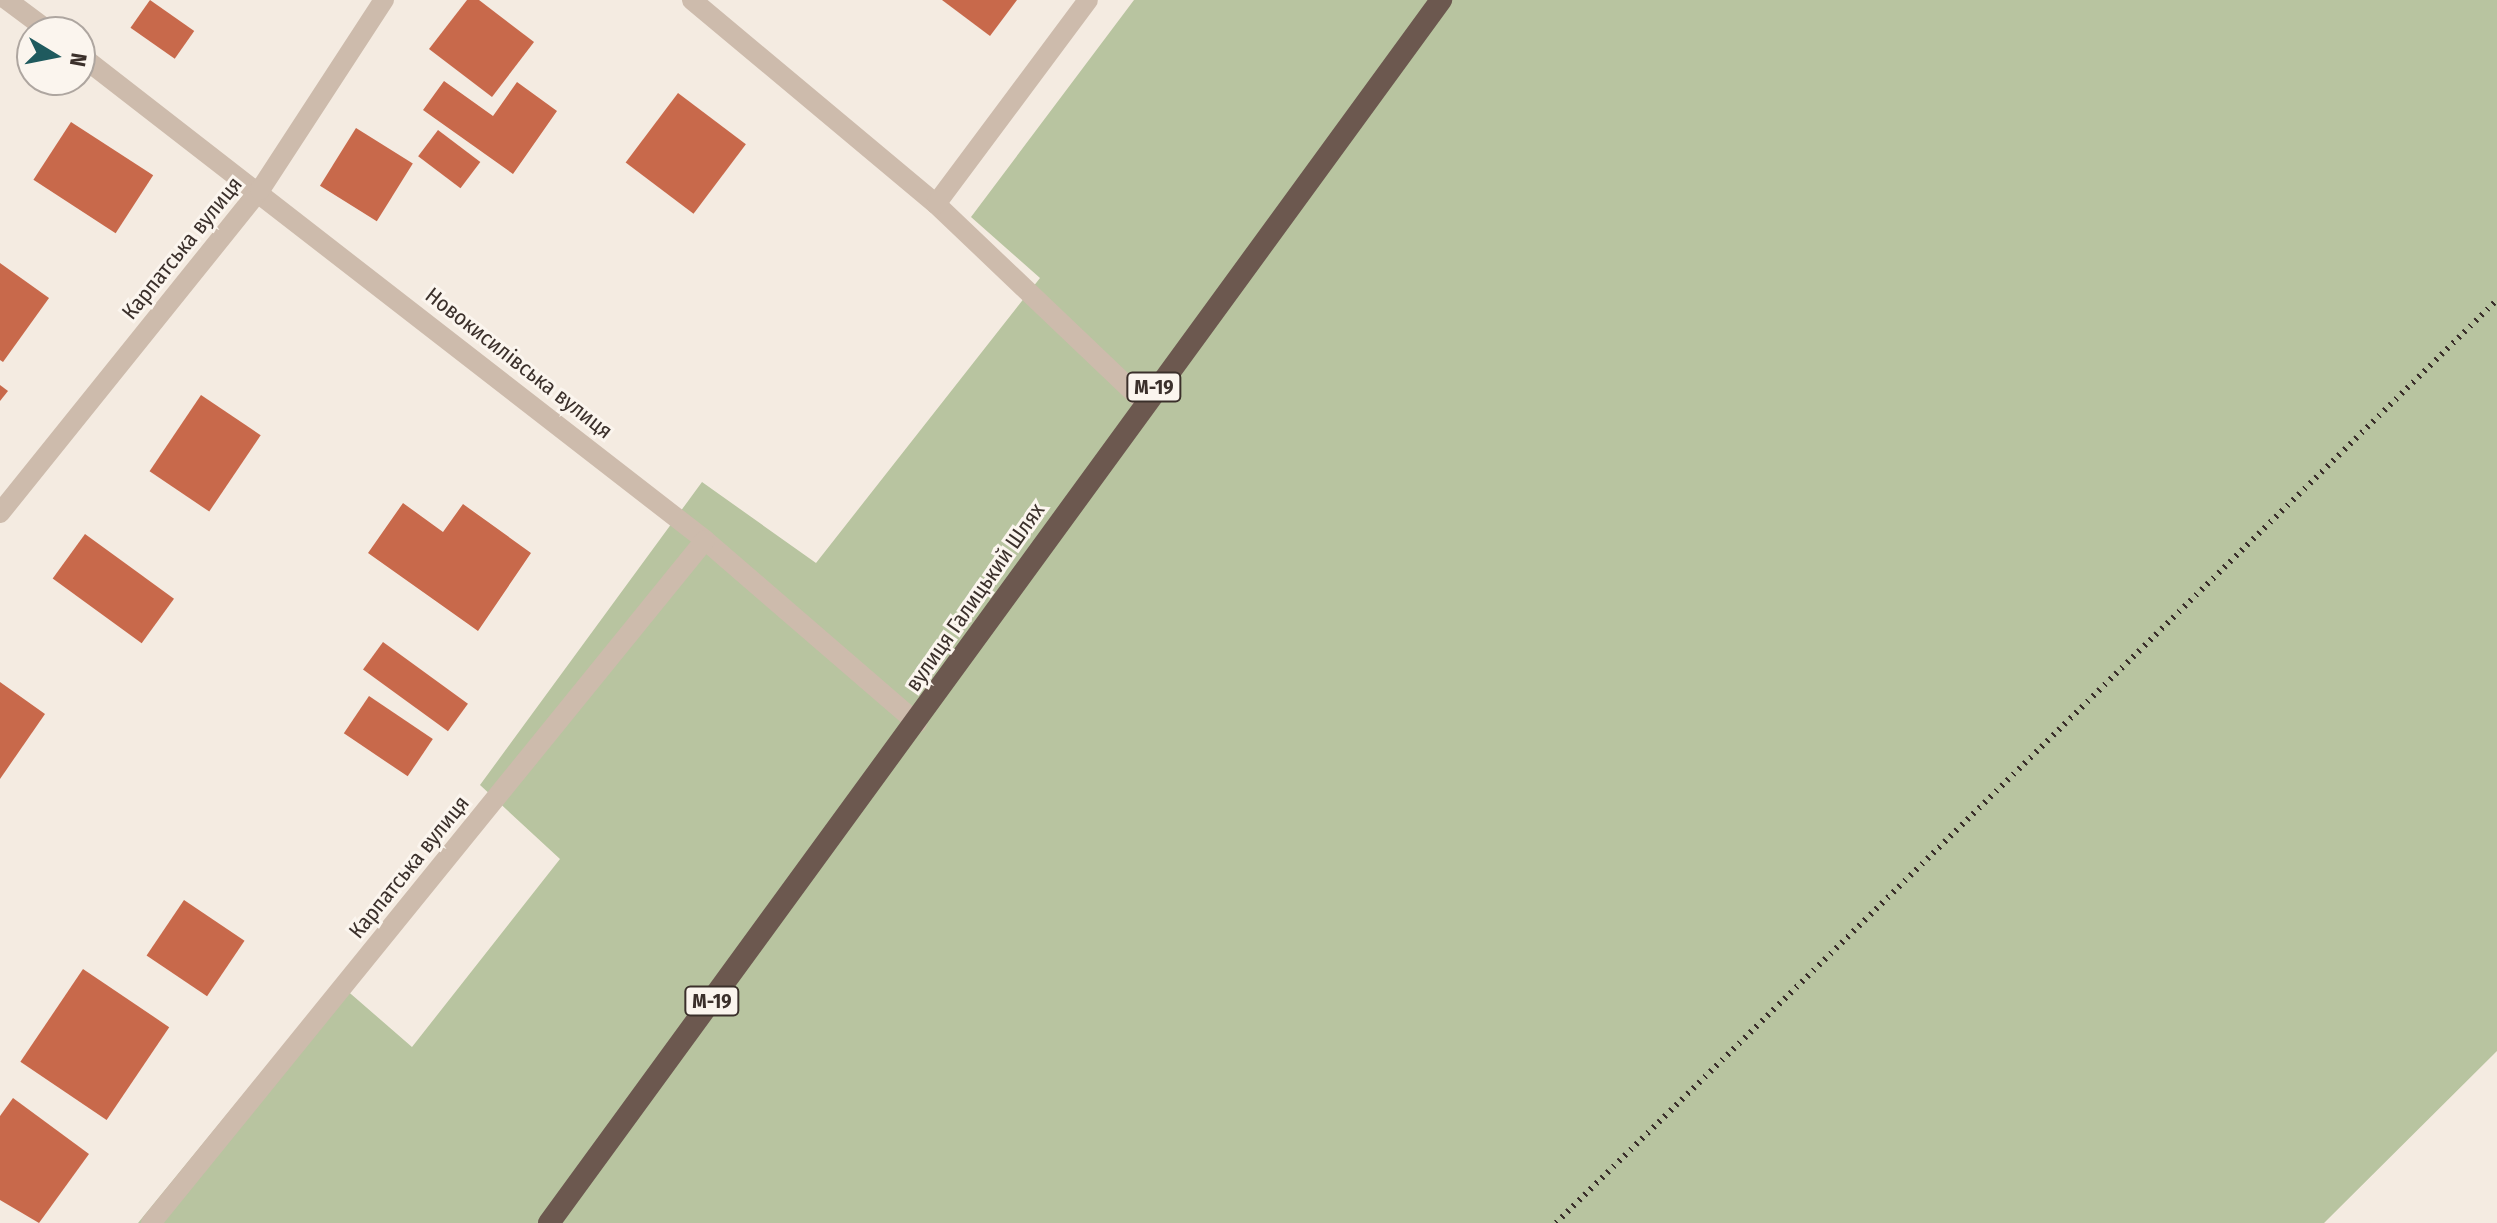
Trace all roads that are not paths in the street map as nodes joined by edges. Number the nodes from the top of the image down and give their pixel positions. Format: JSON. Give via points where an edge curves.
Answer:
{"nodes":[{"id":1,"x":7,"y":0,"type":"edge"},
{"id":2,"x":384,"y":0,"type":"edge"},
{"id":3,"x":692,"y":0,"type":"edge"},
{"id":4,"x":1088,"y":0,"type":"edge"},
{"id":5,"x":1441,"y":0,"type":"edge"},
{"id":6,"x":28,"y":16,"type":"edge"},
{"id":7,"x":96,"y":67,"type":"edge"},
{"id":8,"x":260,"y":190,"type":"junction"},
{"id":9,"x":936,"y":204,"type":"junction"},
{"id":10,"x":1143,"y":401,"type":"junction"},
{"id":11,"x":0,"y":513,"type":"edge"},
{"id":12,"x":705,"y":540,"type":"junction"},
{"id":13,"x":917,"y":723,"type":"junction"},
{"id":14,"x":151,"y":1223,"type":"edge"},
{"id":15,"x":549,"y":1223,"type":"edge"}],
"edges":[{"from":1,"to":6,"type":"street"},
{"from":2,"to":8,"type":"street","name":"Карпатська вулиця"},
{"from":3,"to":9,"type":"street"},
{"from":4,"to":9,"type":"street"},
{"from":5,"to":10,"type":"highway","name":"вулиця Галицький Шлях","number":"М-19"},
{"from":7,"to":8,"type":"street","name":"Новокисилівська вулиця"},
{"from":8,"to":11,"type":"street","name":"Карпатська вулиця"},
{"from":8,"to":12,"type":"street","name":"Новокисилівська вулиця"},
{"from":9,"to":10,"type":"street"},
{"from":10,"to":13,"type":"highway","name":"вулиця Галицький Шлях","number":"М-19"},
{"from":12,"to":13,"type":"street","name":"Новокисилівська вулиця"},
{"from":12,"to":14,"type":"street","name":"Карпатська вулиця"},
{"from":13,"to":15,"type":"highway","name":"вулиця Галицький Шлях","number":"М-19"}]}
